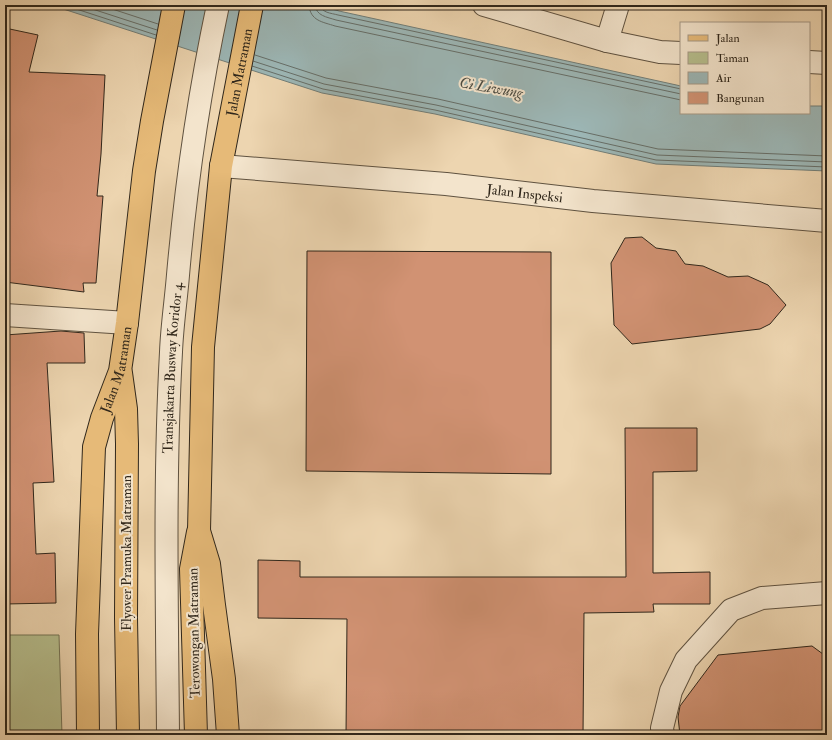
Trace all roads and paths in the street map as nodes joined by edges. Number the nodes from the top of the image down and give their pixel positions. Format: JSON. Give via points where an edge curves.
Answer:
{"nodes":[{"id":1,"x":174,"y":5,"type":"edge"},
{"id":2,"x":218,"y":5,"type":"edge"},
{"id":3,"x":252,"y":5,"type":"edge"},
{"id":4,"x":484,"y":5,"type":"edge"},
{"id":5,"x":618,"y":5,"type":"edge"},
{"id":6,"x":607,"y":41,"type":"junction"},
{"id":7,"x":680,"y":53,"type":"edge"},
{"id":8,"x":810,"y":62,"type":"edge"},
{"id":9,"x":827,"y":63,"type":"edge"},
{"id":10,"x":222,"y":166,"type":"junction"},
{"id":11,"x":827,"y":221,"type":"edge"},
{"id":12,"x":5,"y":315,"type":"edge"},
{"id":13,"x":127,"y":323,"type":"junction"},
{"id":14,"x":120,"y":371,"type":"junction"},
{"id":15,"x":198,"y":531,"type":"junction"},
{"id":16,"x":827,"y":592,"type":"edge"},
{"id":17,"x":88,"y":735,"type":"edge"},
{"id":18,"x":128,"y":735,"type":"edge"},
{"id":19,"x":168,"y":735,"type":"edge"},
{"id":20,"x":196,"y":735,"type":"edge"},
{"id":21,"x":228,"y":735,"type":"edge"},
{"id":22,"x":662,"y":735,"type":"edge"}],
"edges":[{"from":1,"to":13,"type":"main road","name":"Jalan Matraman","via":[[144,171]]},
{"from":2,"to":19,"type":"street","name":"Transjakarta Busway Koridor 4","via":[[183,223],[171,350],[167,467]]},
{"from":3,"to":10,"type":"main road","name":"Jalan Matraman"},
{"from":4,"to":6,"type":"street"},
{"from":5,"to":6,"type":"street"},
{"from":6,"to":7,"type":"street","via":[[660,52]]},
{"from":8,"to":9,"type":"street"},
{"from":10,"to":11,"type":"street","name":"Jalan Inspeksi","via":[[446,184],[592,201]]},
{"from":10,"to":15,"type":"main road","name":"Jalan Matraman","via":[[203,347]]},
{"from":12,"to":13,"type":"street"},
{"from":13,"to":14,"type":"main road","name":"Jalan Matraman"},
{"from":14,"to":17,"type":"main road","name":"Jalan Matraman","via":[[94,447],[87,634]]},
{"from":14,"to":18,"type":"main road","name":"Flyover Pramuka Matraman","via":[[126,409],[127,444]]},
{"from":15,"to":20,"type":"main road","name":"Terowongan Matraman","via":[[191,570]]},
{"from":15,"to":21,"type":"main road","name":"Jalan Matraman","via":[[209,564],[224,679]]},
{"from":16,"to":22,"type":"street","via":[[762,598],[731,610],[686,660],[671,691]]}]}
